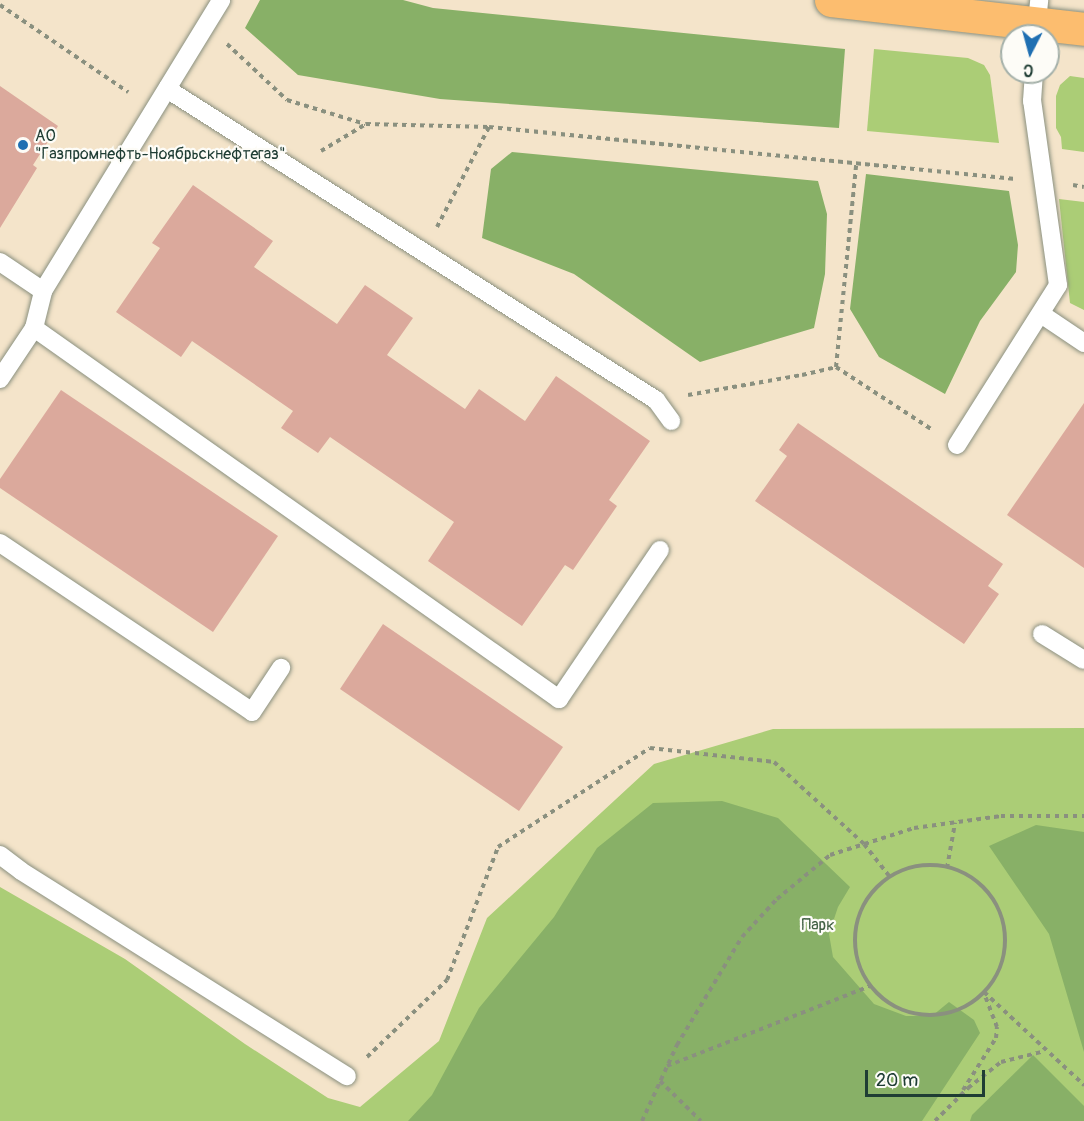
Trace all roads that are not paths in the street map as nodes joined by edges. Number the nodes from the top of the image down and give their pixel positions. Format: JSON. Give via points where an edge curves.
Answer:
{"nodes":[{"id":1,"x":221,"y":0,"type":"edge"},
{"id":2,"x":831,"y":0,"type":"edge"},
{"id":3,"x":1037,"y":20,"type":"edge"},
{"id":4,"x":1084,"y":29,"type":"edge"},
{"id":5,"x":1033,"y":84,"type":"edge"},
{"id":6,"x":167,"y":89,"type":"junction"},
{"id":7,"x":0,"y":262,"type":"edge"},
{"id":8,"x":43,"y":291,"type":"junction"},
{"id":9,"x":1041,"y":314,"type":"junction"},
{"id":10,"x":34,"y":328,"type":"junction"},
{"id":11,"x":1084,"y":343,"type":"edge"},
{"id":12,"x":0,"y":379,"type":"edge"},
{"id":13,"x":671,"y":421,"type":"dead end"},
{"id":14,"x":957,"y":445,"type":"road end"},
{"id":15,"x":0,"y":543,"type":"edge"},
{"id":16,"x":660,"y":550,"type":"dead end"},
{"id":17,"x":1042,"y":634,"type":"dead end"},
{"id":18,"x":1084,"y":660,"type":"edge"},
{"id":19,"x":281,"y":668,"type":"dead end"},
{"id":20,"x":0,"y":855,"type":"edge"},
{"id":21,"x":348,"y":1076,"type":"road end"}],
"edges":[{"from":1,"to":6,"type":"lane"},
{"from":2,"to":3,"type":"main road"},
{"from":3,"to":4,"type":"main road"},
{"from":5,"to":9,"type":"lane","via":[[1042,182],[1058,285]]},
{"from":6,"to":8,"type":"lane"},
{"from":6,"to":13,"type":"lane","via":[[656,400]]},
{"from":7,"to":8,"type":"lane"},
{"from":8,"to":10,"type":"lane"},
{"from":9,"to":11,"type":"lane"},
{"from":9,"to":14,"type":"lane"},
{"from":10,"to":12,"type":"lane"},
{"from":10,"to":16,"type":"lane","via":[[559,699]]},
{"from":15,"to":19,"type":"lane","via":[[252,712]]},
{"from":17,"to":18,"type":"lane"},
{"from":20,"to":21,"type":"lane"}]}
